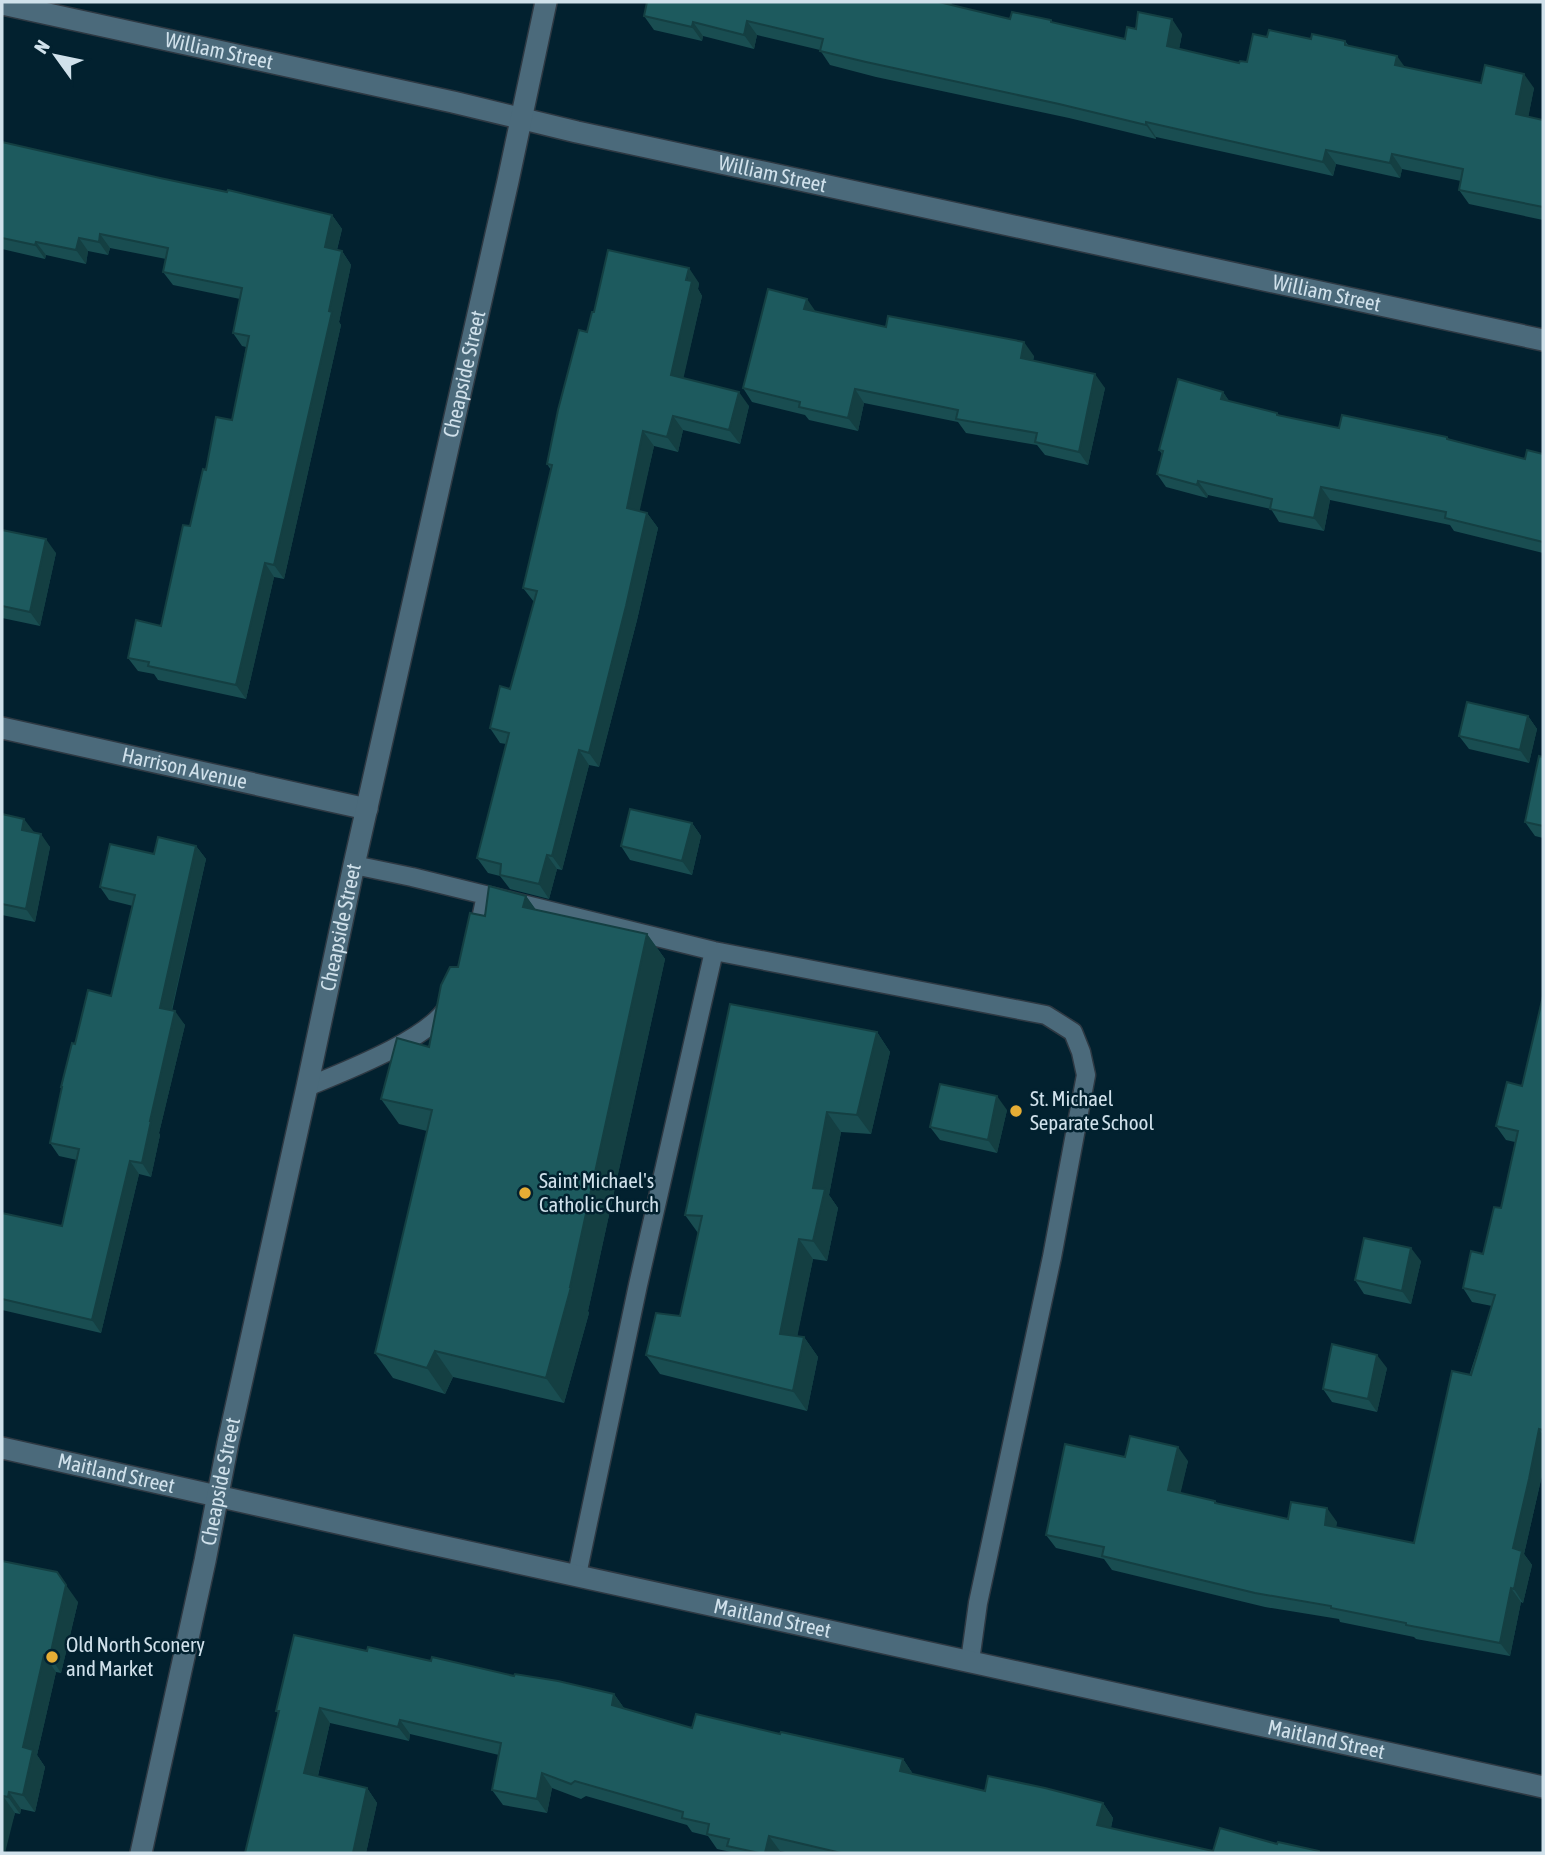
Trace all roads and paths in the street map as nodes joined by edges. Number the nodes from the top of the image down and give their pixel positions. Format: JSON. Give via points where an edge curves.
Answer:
{"nodes":[{"id":1,"x":546,"y":2,"type":"edge"},
{"id":2,"x":2,"y":4,"type":"edge"},
{"id":3,"x":521,"y":118,"type":"junction"},
{"id":4,"x":1543,"y":340,"type":"edge"},
{"id":5,"x":2,"y":728,"type":"edge"},
{"id":6,"x":367,"y":809,"type":"junction"},
{"id":7,"x":354,"y":865,"type":"junction"},
{"id":8,"x":486,"y":895,"type":"junction"},
{"id":9,"x":714,"y":951,"type":"junction"},
{"id":10,"x":470,"y":960,"type":"edge"},
{"id":11,"x":455,"y":992,"type":"edge"},
{"id":12,"x":307,"y":1087,"type":"junction"},
{"id":13,"x":2,"y":1448,"type":"edge"},
{"id":14,"x":218,"y":1497,"type":"junction"},
{"id":15,"x":577,"y":1575,"type":"junction"},
{"id":16,"x":970,"y":1661,"type":"junction"},
{"id":17,"x":1543,"y":1787,"type":"edge"},
{"id":18,"x":141,"y":1853,"type":"edge"}],
"edges":[{"from":1,"to":3,"type":"street","name":"Cheapside Street"},
{"from":2,"to":3,"type":"street","name":"William Street"},
{"from":3,"to":4,"type":"street","name":"William Street"},
{"from":3,"to":6,"type":"street","name":"Cheapside Street"},
{"from":5,"to":6,"type":"street","name":"Harrison Avenue"},
{"from":6,"to":7,"type":"street","name":"Cheapside Street"},
{"from":7,"to":8,"type":"lane"},
{"from":7,"to":12,"type":"street","name":"Cheapside Street"},
{"from":8,"to":9,"type":"lane"},
{"from":8,"to":10,"type":"lane"},
{"from":9,"to":15,"type":"lane"},
{"from":9,"to":16,"type":"lane","via":[[1046,1016],[1073,1032],[1081,1052],[1086,1075]]},
{"from":11,"to":12,"type":"lane","via":[[446,1010],[425,1030]]},
{"from":12,"to":14,"type":"street","name":"Cheapside Street"},
{"from":13,"to":14,"type":"street","name":"Maitland Street"},
{"from":14,"to":15,"type":"street","name":"Maitland Street"},
{"from":14,"to":18,"type":"street","name":"Cheapside Street"},
{"from":15,"to":16,"type":"street","name":"Maitland Street"},
{"from":16,"to":17,"type":"street","name":"Maitland Street"}]}
